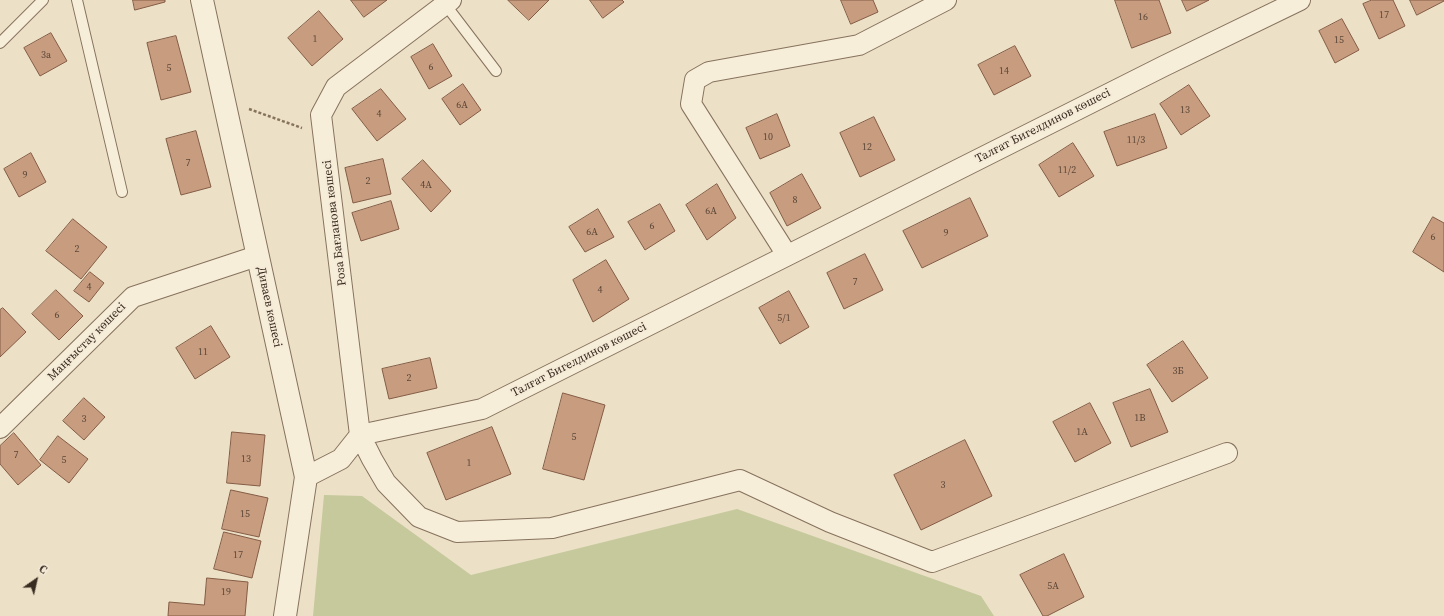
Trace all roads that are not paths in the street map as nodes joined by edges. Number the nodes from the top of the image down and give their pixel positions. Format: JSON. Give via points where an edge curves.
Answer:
{"nodes":[{"id":1,"x":43,"y":0,"type":"edge"},
{"id":2,"x":77,"y":0,"type":"edge"},
{"id":3,"x":202,"y":0,"type":"edge"},
{"id":4,"x":946,"y":0,"type":"edge"},
{"id":5,"x":1300,"y":0,"type":"edge"},
{"id":6,"x":448,"y":2,"type":"edge"},
{"id":7,"x":0,"y":43,"type":"edge"},
{"id":8,"x":496,"y":71,"type":"dead end"},
{"id":9,"x":122,"y":192,"type":"dead end"},
{"id":10,"x":787,"y":255,"type":"junction"},
{"id":11,"x":258,"y":256,"type":"junction"},
{"id":12,"x":0,"y":428,"type":"edge"},
{"id":13,"x":360,"y":435,"type":"junction"},
{"id":14,"x":1228,"y":453,"type":"dead end"},
{"id":15,"x":306,"y":476,"type":"junction"},
{"id":16,"x":285,"y":616,"type":"edge"}],
"edges":[{"from":1,"to":7,"type":"lane"},
{"from":2,"to":9,"type":"lane"},
{"from":3,"to":11,"type":"street","name":"Диваев көшесі"},
{"from":4,"to":10,"type":"street","via":[[859,45],[709,72],[695,80],[692,104]]},
{"from":5,"to":10,"type":"street","name":"Талғат Бигелдинов көшесі"},
{"from":6,"to":8,"type":"lane"},
{"from":6,"to":13,"type":"street","name":"Роза Бағланова көшесі","via":[[336,88],[322,115]]},
{"from":10,"to":13,"type":"street","name":"Талғат Бигелдинов көшесі","via":[[482,409]]},
{"from":11,"to":12,"type":"street","name":"Маңғыстау көшесі","via":[[133,297]]},
{"from":11,"to":15,"type":"street","name":"Диваев көшесі"},
{"from":13,"to":14,"type":"street","name":"Роза Бағланова көшесі","via":[[386,483],[419,517],[457,532],[552,528],[740,480],[830,522],[932,562]]},
{"from":13,"to":15,"type":"street","via":[[341,459]]},
{"from":15,"to":16,"type":"street","name":"Диваев көшесі"}]}
